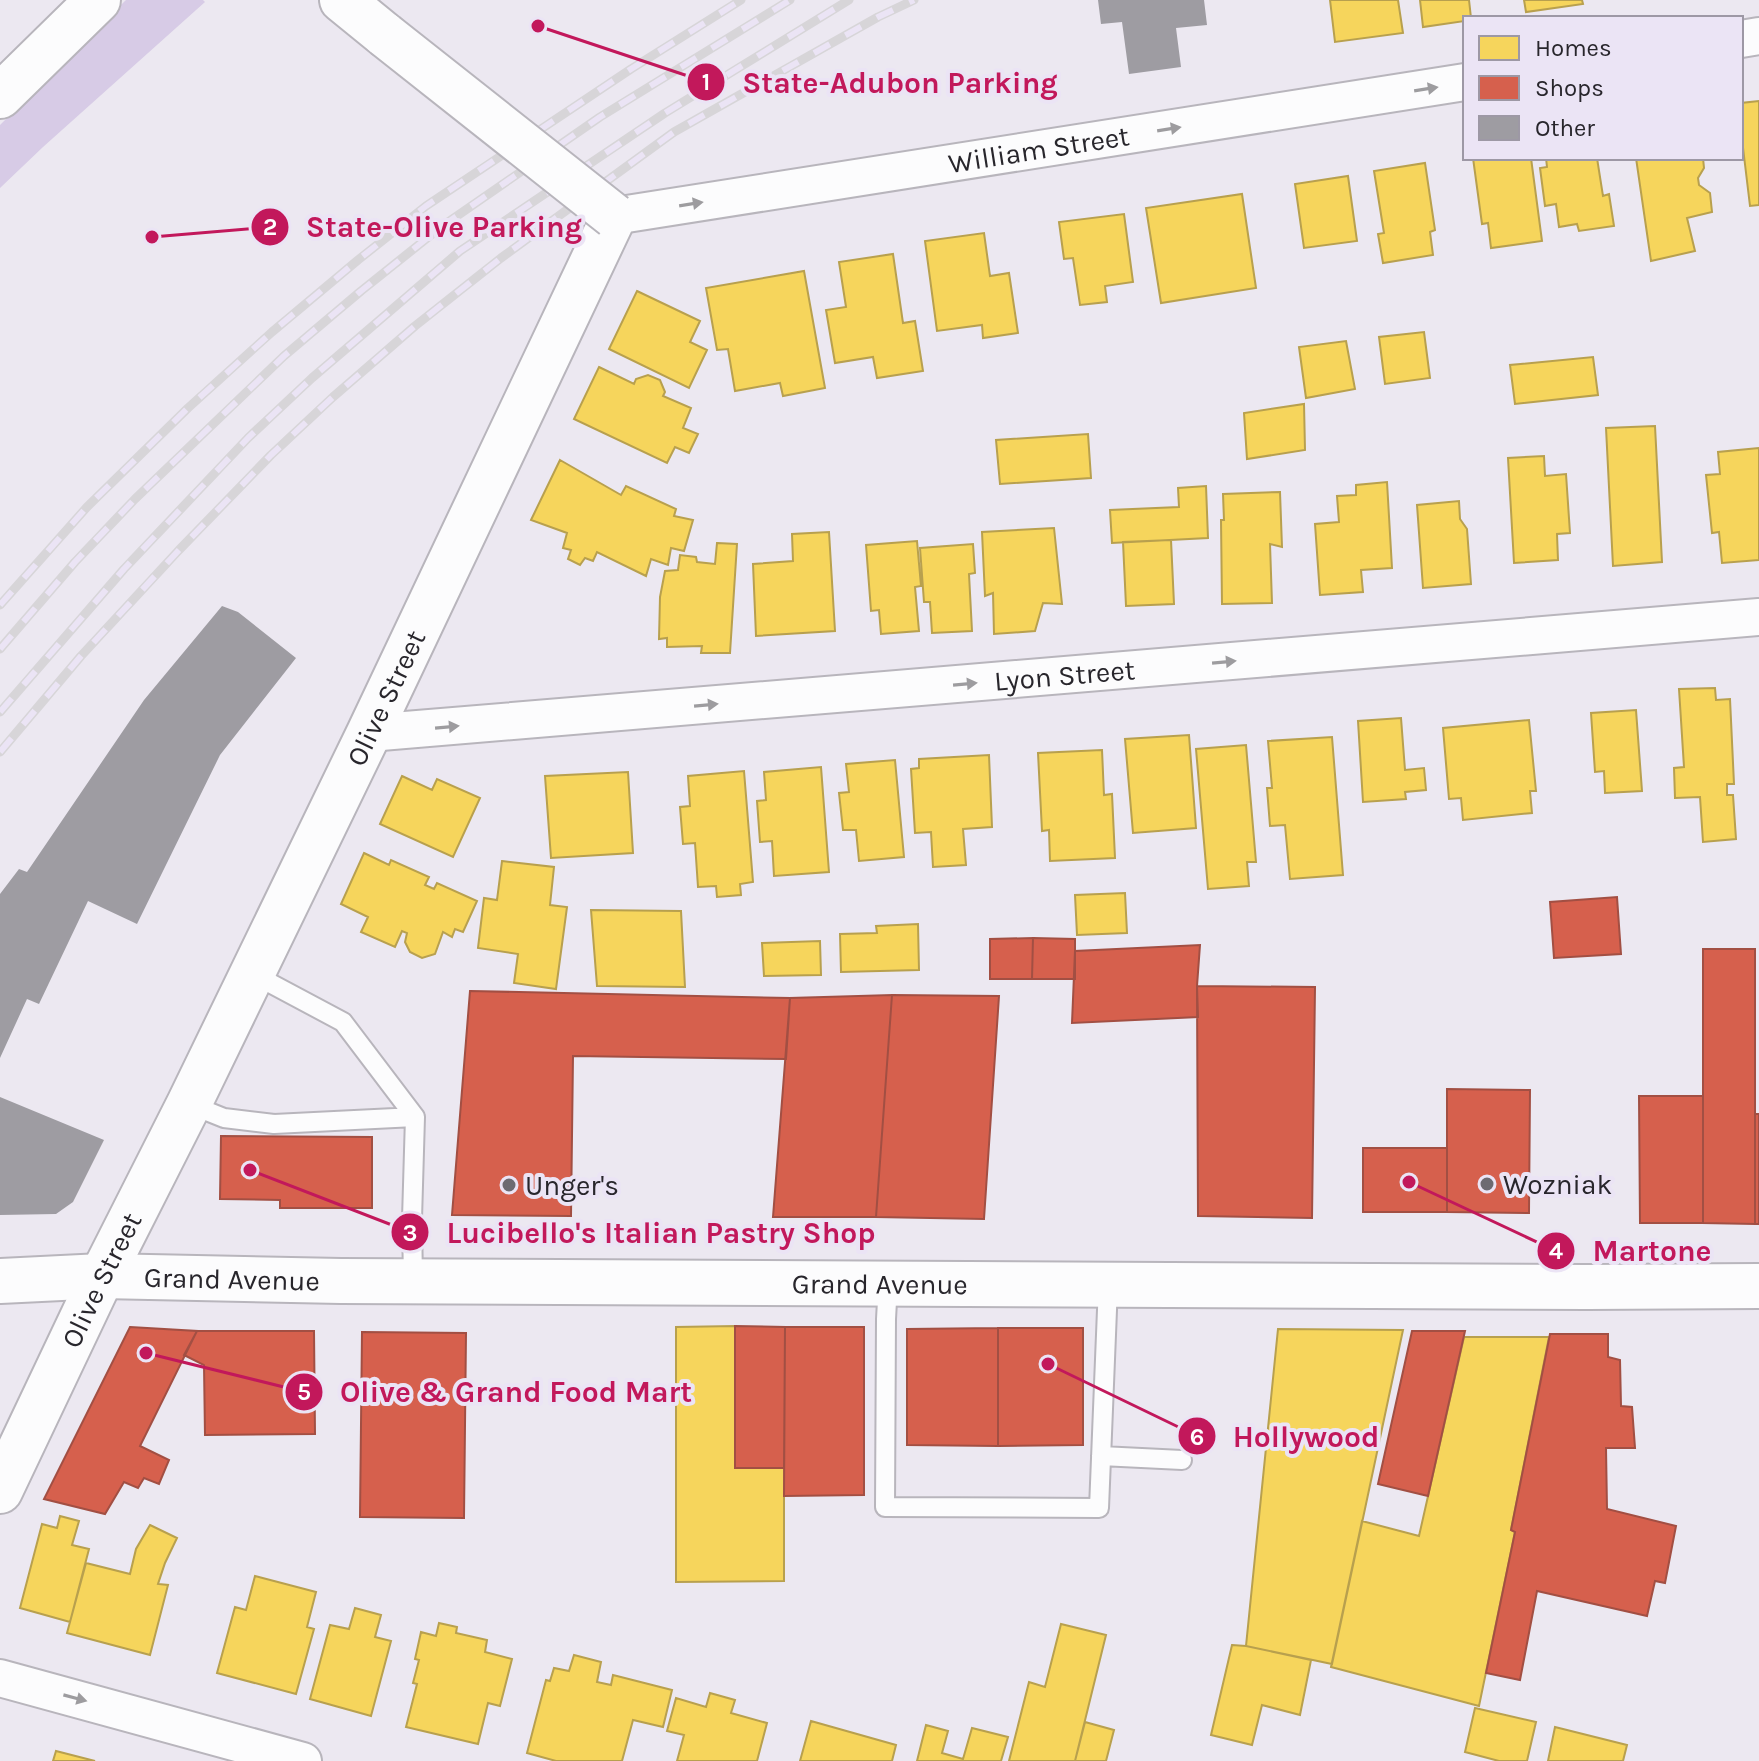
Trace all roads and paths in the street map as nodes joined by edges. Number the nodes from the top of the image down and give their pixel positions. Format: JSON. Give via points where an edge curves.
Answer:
{"nodes":[{"id":1,"x":98,"y":0,"type":"edge"},
{"id":2,"x":342,"y":0,"type":"edge"},
{"id":3,"x":1463,"y":82,"type":"edge"},
{"id":4,"x":0,"y":96,"type":"edge"},
{"id":5,"x":614,"y":216,"type":"junction"},
{"id":6,"x":1759,"y":617,"type":"edge"},
{"id":7,"x":369,"y":733,"type":"junction"},
{"id":8,"x":251,"y":973,"type":"junction"},
{"id":9,"x":189,"y":1104,"type":"junction"},
{"id":10,"x":415,"y":1117,"type":"junction"},
{"id":11,"x":102,"y":1276,"type":"junction"},
{"id":12,"x":0,"y":1281,"type":"edge"},
{"id":13,"x":413,"y":1281,"type":"junction"},
{"id":14,"x":888,"y":1283,"type":"junction"},
{"id":15,"x":1108,"y":1285,"type":"junction"},
{"id":16,"x":1759,"y":1286,"type":"edge"},
{"id":17,"x":0,"y":1427,"type":"edge"},
{"id":18,"x":1101,"y":1456,"type":"junction"},
{"id":19,"x":1182,"y":1460,"type":"dead end"},
{"id":20,"x":4,"y":1481,"type":"edge"},
{"id":21,"x":0,"y":1678,"type":"edge"},
{"id":22,"x":303,"y":1761,"type":"edge"}],
"edges":[{"from":1,"to":4,"type":"main road"},
{"from":2,"to":5,"type":"main road","bridge":true},
{"from":5,"to":3,"type":"street","name":"William Street","one_way":true},
{"from":5,"to":7,"type":"main road","name":"Olive Street"},
{"from":7,"to":6,"type":"street","name":"Lyon Street","one_way":true},
{"from":7,"to":8,"type":"main road","name":"Olive Street"},
{"from":8,"to":9,"type":"main road","name":"Olive Street"},
{"from":8,"to":10,"type":"lane","via":[[343,1022]]},
{"from":9,"to":10,"type":"lane","via":[[224,1118],[274,1124]]},
{"from":9,"to":11,"type":"main road","name":"Olive Street"},
{"from":10,"to":13,"type":"lane"},
{"from":11,"to":12,"type":"main road","name":"Grand Avenue"},
{"from":11,"to":13,"type":"main road","name":"Grand Avenue"},
{"from":11,"to":20,"type":"main road","name":"Olive Street"},
{"from":13,"to":14,"type":"main road","name":"Grand Avenue"},
{"from":14,"to":15,"type":"main road","name":"Grand Avenue"},
{"from":14,"to":18,"type":"lane","via":[[885,1507],[1099,1508]]},
{"from":15,"to":16,"type":"main road","name":"Grand Avenue"},
{"from":15,"to":18,"type":"lane"},
{"from":17,"to":20,"type":"main road"},
{"from":18,"to":19,"type":"lane"},
{"from":21,"to":22,"type":"street","one_way":true}]}
